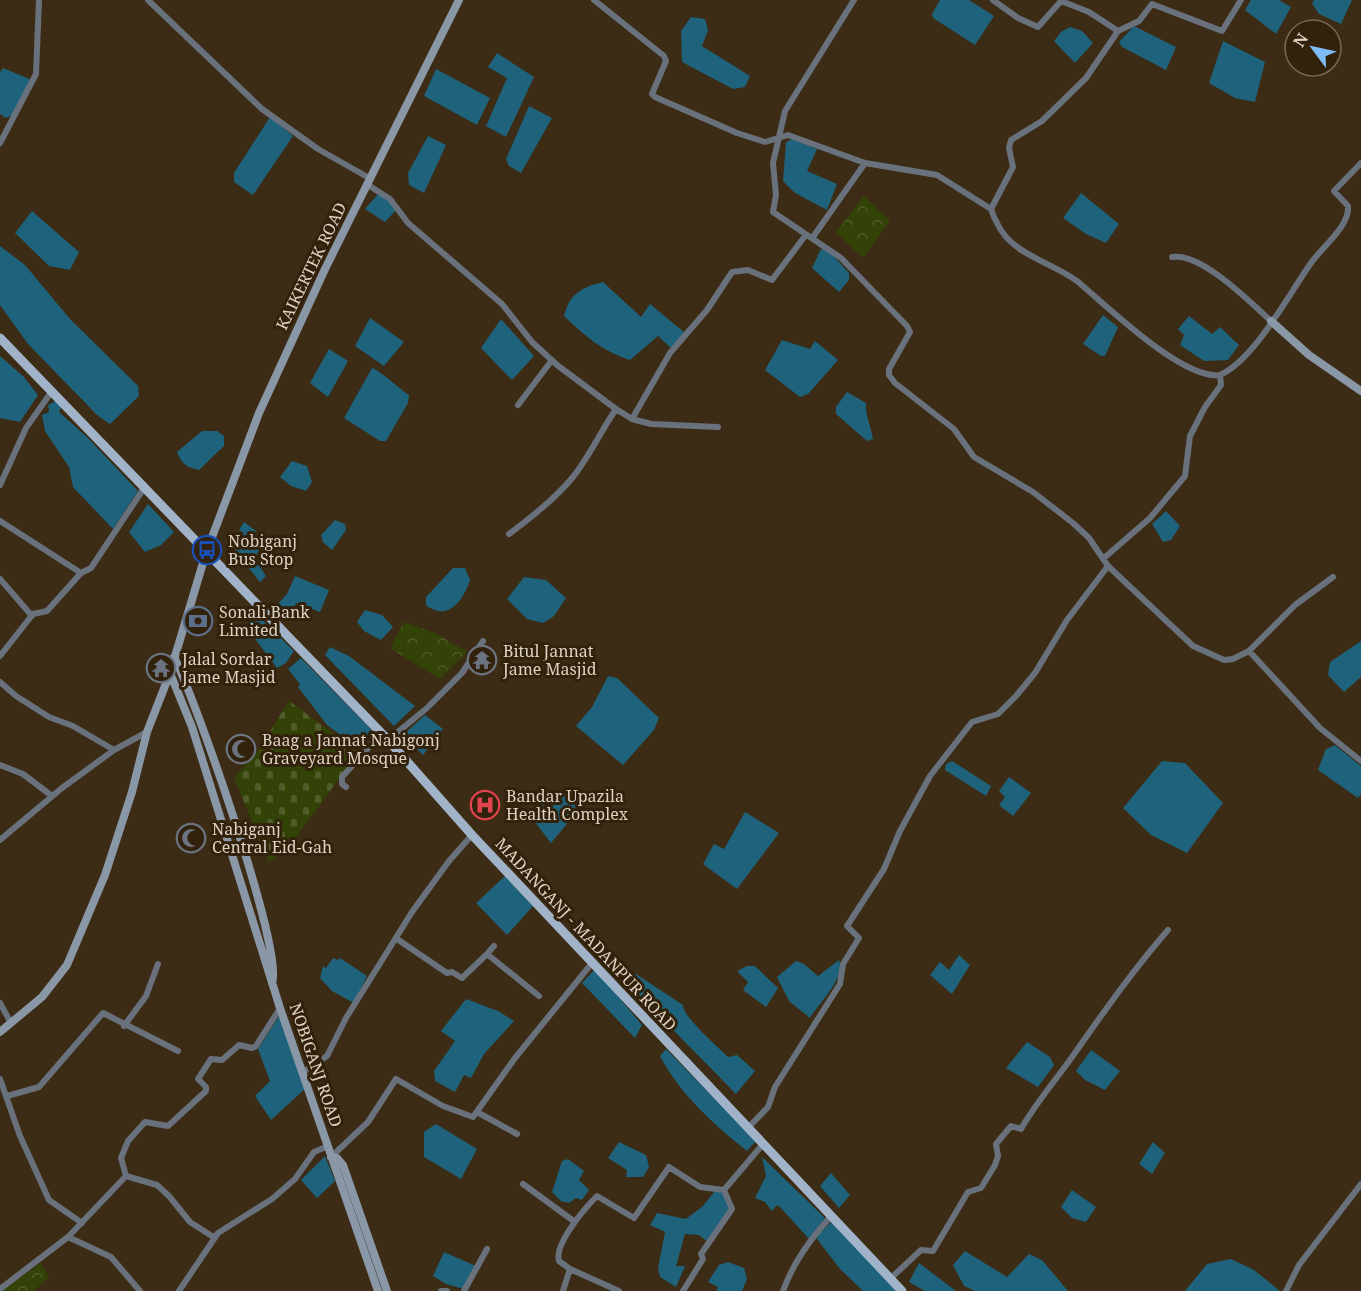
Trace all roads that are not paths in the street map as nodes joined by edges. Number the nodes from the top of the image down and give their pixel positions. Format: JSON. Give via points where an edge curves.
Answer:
{"nodes":[{"id":1,"x":39,"y":0,"type":"edge"},
{"id":2,"x":148,"y":0,"type":"edge"},
{"id":3,"x":459,"y":0,"type":"edge"},
{"id":4,"x":594,"y":0,"type":"edge"},
{"id":5,"x":854,"y":0,"type":"edge"},
{"id":6,"x":993,"y":0,"type":"edge"},
{"id":7,"x":1241,"y":0,"type":"edge"},
{"id":8,"x":1061,"y":1,"type":"edge"},
{"id":9,"x":1118,"y":31,"type":"junction"},
{"id":10,"x":777,"y":141,"type":"junction"},
{"id":11,"x":0,"y":143,"type":"edge"},
{"id":12,"x":865,"y":163,"type":"junction"},
{"id":13,"x":1361,"y":163,"type":"edge"},
{"id":14,"x":370,"y":182,"type":"junction"},
{"id":15,"x":991,"y":209,"type":"junction"},
{"id":16,"x":809,"y":236,"type":"junction"},
{"id":17,"x":1172,"y":257,"type":"dead end"},
{"id":18,"x":1271,"y":321,"type":"junction"},
{"id":19,"x":0,"y":338,"type":"edge"},
{"id":20,"x":552,"y":360,"type":"junction"},
{"id":21,"x":1221,"y":375,"type":"junction"},
{"id":22,"x":52,"y":391,"type":"junction"},
{"id":23,"x":1361,"y":391,"type":"edge"},
{"id":24,"x":518,"y":405,"type":"dead end"},
{"id":25,"x":616,"y":409,"type":"junction"},
{"id":26,"x":632,"y":419,"type":"junction"},
{"id":27,"x":718,"y":427,"type":"dead end"},
{"id":28,"x":0,"y":484,"type":"edge"},
{"id":29,"x":144,"y":488,"type":"junction"},
{"id":30,"x":0,"y":521,"type":"edge"},
{"id":31,"x":510,"y":534,"type":"dead end"},
{"id":32,"x":206,"y":553,"type":"junction"},
{"id":33,"x":1104,"y":558,"type":"junction"},
{"id":34,"x":1108,"y":566,"type":"junction"},
{"id":35,"x":81,"y":573,"type":"junction"},
{"id":36,"x":1333,"y":577,"type":"dead end"},
{"id":37,"x":0,"y":579,"type":"edge"},
{"id":38,"x":32,"y":616,"type":"junction"},
{"id":39,"x":483,"y":641,"type":"dead end"},
{"id":40,"x":1249,"y":651,"type":"junction"},
{"id":41,"x":0,"y":656,"type":"edge"},
{"id":42,"x":174,"y":657,"type":"junction"},
{"id":43,"x":170,"y":673,"type":"junction"},
{"id":44,"x":0,"y":682,"type":"edge"},
{"id":45,"x":147,"y":732,"type":"junction"},
{"id":46,"x":385,"y":737,"type":"junction"},
{"id":47,"x":114,"y":750,"type":"junction"},
{"id":48,"x":1361,"y":761,"type":"edge"},
{"id":49,"x":0,"y":765,"type":"edge"},
{"id":50,"x":346,"y":786,"type":"dead end"},
{"id":51,"x":52,"y":796,"type":"junction"},
{"id":52,"x":472,"y":835,"type":"junction"},
{"id":53,"x":0,"y":840,"type":"edge"},
{"id":54,"x":1168,"y":930,"type":"dead end"},
{"id":55,"x":397,"y":939,"type":"junction"},
{"id":56,"x":494,"y":946,"type":"dead end"},
{"id":57,"x":486,"y":954,"type":"junction"},
{"id":58,"x":158,"y":964,"type":"dead end"},
{"id":59,"x":590,"y":966,"type":"junction"},
{"id":60,"x":272,"y":983,"type":"junction"},
{"id":61,"x":539,"y":996,"type":"dead end"},
{"id":62,"x":0,"y":1003,"type":"edge"},
{"id":63,"x":280,"y":1008,"type":"junction"},
{"id":64,"x":11,"y":1023,"type":"junction"},
{"id":65,"x":124,"y":1026,"type":"junction"},
{"id":66,"x":0,"y":1032,"type":"edge"},
{"id":67,"x":178,"y":1051,"type":"dead end"},
{"id":68,"x":303,"y":1072,"type":"junction"},
{"id":69,"x":0,"y":1079,"type":"edge"},
{"id":70,"x":7,"y":1096,"type":"junction"},
{"id":71,"x":477,"y":1112,"type":"junction"},
{"id":72,"x":748,"y":1128,"type":"junction"},
{"id":73,"x":517,"y":1134,"type":"dead end"},
{"id":74,"x":763,"y":1144,"type":"junction"},
{"id":75,"x":328,"y":1146,"type":"junction"},
{"id":76,"x":331,"y":1157,"type":"junction"},
{"id":77,"x":126,"y":1176,"type":"junction"},
{"id":78,"x":523,"y":1184,"type":"dead end"},
{"id":79,"x":1361,"y":1184,"type":"edge"},
{"id":80,"x":724,"y":1190,"type":"junction"},
{"id":81,"x":831,"y":1216,"type":"junction"},
{"id":82,"x":575,"y":1222,"type":"junction"},
{"id":83,"x":82,"y":1223,"type":"junction"},
{"id":84,"x":68,"y":1238,"type":"junction"},
{"id":85,"x":215,"y":1238,"type":"junction"},
{"id":86,"x":487,"y":1249,"type":"dead end"},
{"id":87,"x":570,"y":1269,"type":"junction"},
{"id":88,"x":891,"y":1279,"type":"junction"},
{"id":89,"x":0,"y":1289,"type":"edge"},
{"id":90,"x":140,"y":1291,"type":"edge"},
{"id":91,"x":179,"y":1291,"type":"edge"},
{"id":92,"x":378,"y":1291,"type":"edge"},
{"id":93,"x":387,"y":1291,"type":"edge"},
{"id":94,"x":441,"y":1291,"type":"edge"},
{"id":95,"x":447,"y":1291,"type":"edge"},
{"id":96,"x":464,"y":1291,"type":"edge"},
{"id":97,"x":563,"y":1291,"type":"edge"},
{"id":98,"x":619,"y":1291,"type":"edge"},
{"id":99,"x":683,"y":1291,"type":"edge"},
{"id":100,"x":783,"y":1291,"type":"edge"},
{"id":101,"x":902,"y":1291,"type":"edge"},
{"id":102,"x":1286,"y":1291,"type":"edge"}],
"edges":[{"from":1,"to":11,"type":"street","via":[[36,74]]},
{"from":2,"to":14,"type":"street","via":[[262,110]]},
{"from":3,"to":14,"type":"main road","name":"KAIKERTEK ROAD"},
{"from":4,"to":10,"type":"street","via":[[664,56],[666,61],[652,94],[655,97],[737,133],[765,142]]},
{"from":5,"to":10,"type":"street","via":[[785,111]]},
{"from":6,"to":8,"type":"street","via":[[1038,27]]},
{"from":7,"to":9,"type":"street","via":[[1221,31],[1152,4],[1139,21]]},
{"from":8,"to":9,"type":"street","via":[[1089,12]]},
{"from":9,"to":15,"type":"street","via":[[1086,78],[1042,121],[1011,140],[1013,167]]},
{"from":10,"to":12,"type":"street","via":[[788,135]]},
{"from":10,"to":16,"type":"street","via":[[772,212]]},
{"from":12,"to":15,"type":"street","via":[[937,175]]},
{"from":12,"to":16,"type":"street"},
{"from":13,"to":18,"type":"street","via":[[1334,191],[1348,206],[1349,213]]},
{"from":14,"to":20,"type":"street","via":[[390,199],[408,223],[502,304]]},
{"from":14,"to":32,"type":"main road","name":"KAIKERTEK ROAD","via":[[279,365]]},
{"from":15,"to":21,"type":"street","via":[[1010,242],[1076,281],[1154,346],[1203,373]]},
{"from":16,"to":26,"type":"street","via":[[772,280],[748,270],[732,272],[707,310],[670,353]]},
{"from":16,"to":33,"type":"street","via":[[841,258],[907,326],[910,332],[889,369],[895,383],[954,429],[974,457],[1033,492],[1073,523]]},
{"from":17,"to":18,"type":"street","via":[[1185,256],[1242,292]]},
{"from":18,"to":21,"type":"street","via":[[1234,367]]},
{"from":18,"to":23,"type":"main road","via":[[1309,355]]},
{"from":19,"to":22,"type":"main road","name":"MADANGANJ - MADANPUR ROAD"},
{"from":20,"to":24,"type":"street"},
{"from":20,"to":25,"type":"street"},
{"from":21,"to":33,"type":"street","via":[[1221,385],[1190,436],[1185,476],[1156,512]]},
{"from":22,"to":28,"type":"street","via":[[26,428]]},
{"from":22,"to":29,"type":"main road","name":"MADANGANJ - MADANPUR ROAD"},
{"from":25,"to":26,"type":"street"},
{"from":25,"to":31,"type":"street","via":[[572,478],[532,520]]},
{"from":26,"to":27,"type":"street","via":[[670,426]]},
{"from":29,"to":32,"type":"main road","name":"MADANGANJ - MADANPUR ROAD"},
{"from":29,"to":35,"type":"street","via":[[97,561]]},
{"from":30,"to":35,"type":"street"},
{"from":32,"to":42,"type":"main road","name":"KAIKERTEK ROAD"},
{"from":32,"to":46,"type":"main road","name":"MADANGANJ - MADANPUR ROAD"},
{"from":33,"to":34,"type":"street"},
{"from":34,"to":40,"type":"street","via":[[1193,646],[1224,660]]},
{"from":34,"to":72,"type":"street","via":[[1016,696],[998,714],[972,722],[930,776],[884,869],[847,926],[859,938],[843,964],[840,984],[775,1087],[768,1107]]},
{"from":35,"to":38,"type":"street","via":[[47,611]]},
{"from":36,"to":40,"type":"street","via":[[1295,606]]},
{"from":37,"to":38,"type":"street"},
{"from":38,"to":41,"type":"street"},
{"from":39,"to":46,"type":"street","via":[[462,673],[427,708]]},
{"from":40,"to":48,"type":"street","via":[[1320,728]]},
{"from":42,"to":43,"type":"main road","name":"KAIKERTEK ROAD"},
{"from":42,"to":60,"type":"main road","name":"NOBIGANJ ROAD","via":[[192,693],[261,910],[274,961]]},
{"from":43,"to":45,"type":"main road","name":"KAIKERTEK ROAD"},
{"from":43,"to":60,"type":"main road","name":"NOBIGANJ ROAD","via":[[192,727]]},
{"from":44,"to":47,"type":"street","via":[[49,717]]},
{"from":45,"to":47,"type":"street"},
{"from":45,"to":64,"type":"main road","name":"KAIKERTEK ROAD","via":[[105,874],[67,965],[42,997]]},
{"from":46,"to":50,"type":"street","via":[[342,777]]},
{"from":46,"to":52,"type":"main road","name":"MADANGANJ - MADANPUR ROAD"},
{"from":47,"to":51,"type":"street"},
{"from":49,"to":51,"type":"street","via":[[23,774]]},
{"from":51,"to":53,"type":"street"},
{"from":52,"to":55,"type":"street","via":[[442,869]]},
{"from":52,"to":59,"type":"main road","name":"MADANGANJ - MADANPUR ROAD"},
{"from":54,"to":88,"type":"street","via":[[1135,968],[1035,1103],[1021,1129],[1011,1126],[996,1144],[995,1165],[981,1188],[968,1192],[933,1251],[921,1250]]},
{"from":55,"to":57,"type":"street","via":[[447,973],[462,978]]},
{"from":55,"to":68,"type":"street","via":[[346,1018],[327,1056]]},
{"from":56,"to":57,"type":"street"},
{"from":57,"to":61,"type":"street"},
{"from":58,"to":65,"type":"street","via":[[146,996]]},
{"from":59,"to":71,"type":"street","via":[[515,1058]]},
{"from":59,"to":72,"type":"main road","name":"MADANGANJ - MADANPUR ROAD"},
{"from":60,"to":63,"type":"main road","name":"NOBIGANJ ROAD"},
{"from":62,"to":64,"type":"street"},
{"from":63,"to":68,"type":"main road","name":"NOBIGANJ ROAD"},
{"from":63,"to":77,"type":"street","via":[[256,1046],[239,1044],[222,1060],[211,1059],[198,1078],[206,1091],[174,1122],[168,1126],[143,1124],[122,1155]]},
{"from":64,"to":66,"type":"main road","name":"KAIKERTEK ROAD"},
{"from":65,"to":67,"type":"street"},
{"from":65,"to":70,"type":"street","via":[[103,1013],[39,1087]]},
{"from":68,"to":75,"type":"main road","name":"NOBIGANJ ROAD"},
{"from":69,"to":70,"type":"street"},
{"from":70,"to":83,"type":"street","via":[[49,1200]]},
{"from":71,"to":73,"type":"street"},
{"from":71,"to":76,"type":"street","via":[[470,1118],[396,1079],[368,1122]]},
{"from":72,"to":74,"type":"main road","name":"MADANGANJ - MADANPUR ROAD"},
{"from":74,"to":80,"type":"street"},
{"from":74,"to":81,"type":"main road","name":"MADANGANJ - MADANPUR ROAD"},
{"from":75,"to":76,"type":"main road","name":"NOBIGANJ ROAD"},
{"from":75,"to":85,"type":"street","via":[[314,1152],[294,1179],[272,1199]]},
{"from":76,"to":92,"type":"main road","name":"NOBIGANJ ROAD"},
{"from":76,"to":93,"type":"main road","name":"NOBIGANJ ROAD","via":[[343,1165]]},
{"from":77,"to":83,"type":"street"},
{"from":77,"to":85,"type":"street","via":[[157,1185],[190,1222]]},
{"from":78,"to":82,"type":"street"},
{"from":79,"to":102,"type":"street","via":[[1299,1265]]},
{"from":80,"to":82,"type":"street","via":[[700,1187],[669,1167],[634,1218],[598,1196]]},
{"from":80,"to":99,"type":"street","via":[[732,1208],[701,1254],[703,1259]]},
{"from":81,"to":88,"type":"main road","name":"MADANGANJ - MADANPUR ROAD"},
{"from":81,"to":100,"type":"street","via":[[791,1268]]},
{"from":82,"to":87,"type":"street","via":[[557,1258]]},
{"from":83,"to":84,"type":"street"},
{"from":84,"to":89,"type":"street"},
{"from":84,"to":90,"type":"street","via":[[111,1257]]},
{"from":85,"to":91,"type":"street"},
{"from":86,"to":96,"type":"street"},
{"from":87,"to":97,"type":"street"},
{"from":87,"to":98,"type":"street"},
{"from":88,"to":101,"type":"main road","name":"MADANGANJ - MADANPUR ROAD"},
{"from":94,"to":95,"type":"street"}]}
